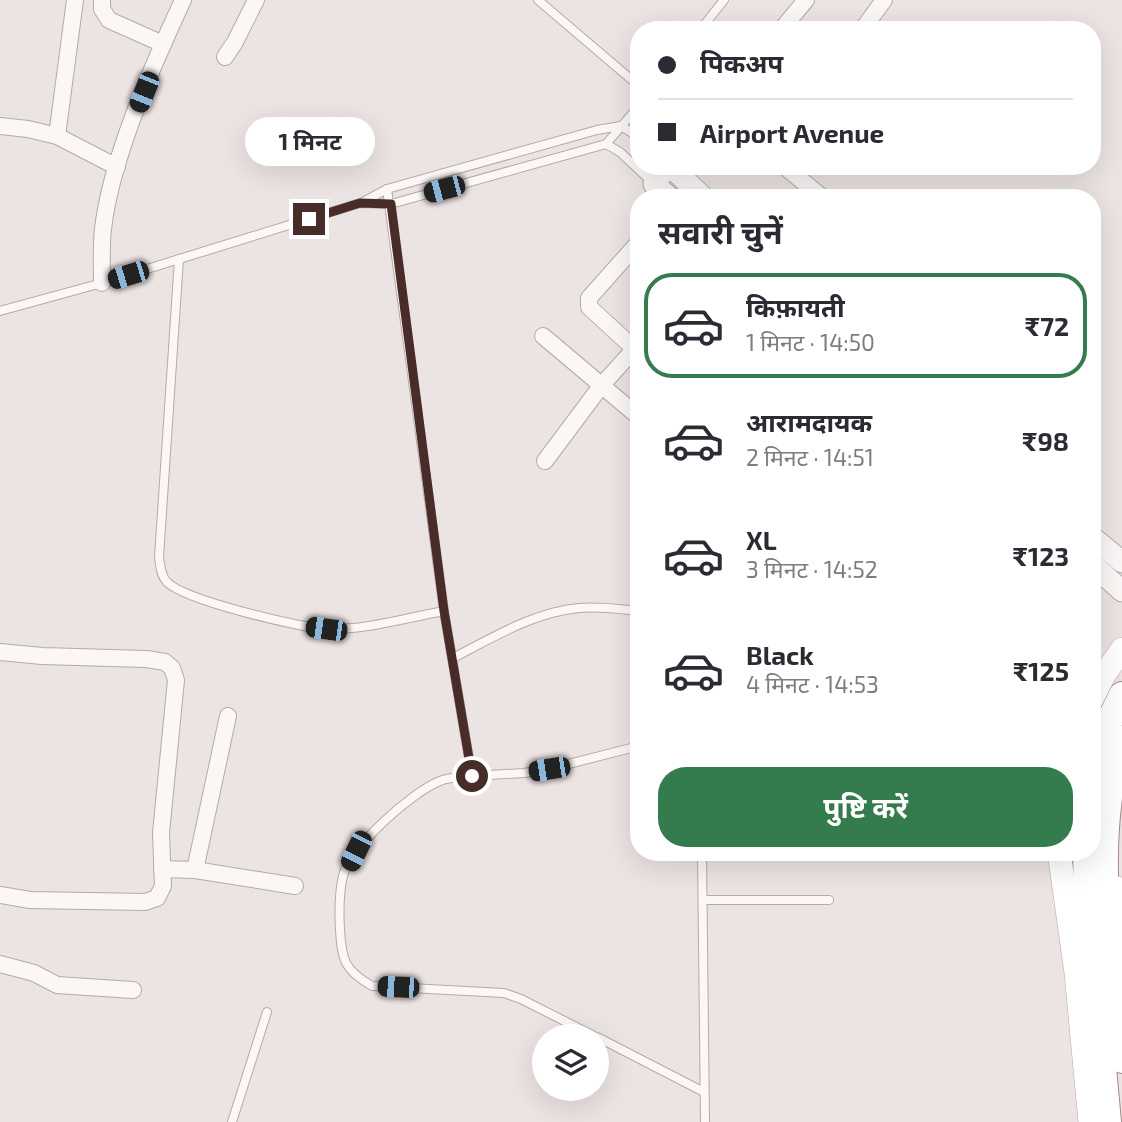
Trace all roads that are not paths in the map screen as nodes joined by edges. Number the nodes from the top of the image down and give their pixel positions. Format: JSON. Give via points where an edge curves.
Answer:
{"nodes":[{"id":1,"x":75,"y":0,"type":"edge"},
{"id":2,"x":102,"y":0,"type":"edge"},
{"id":3,"x":183,"y":0,"type":"edge"},
{"id":4,"x":256,"y":0,"type":"edge"},
{"id":5,"x":538,"y":0,"type":"edge"},
{"id":6,"x":724,"y":0,"type":"edge"},
{"id":7,"x":806,"y":0,"type":"edge"},
{"id":8,"x":884,"y":0,"type":"edge"},
{"id":9,"x":707,"y":21,"type":"edge"},
{"id":10,"x":788,"y":21,"type":"edge"},
{"id":11,"x":869,"y":21,"type":"edge"},
{"id":12,"x":163,"y":44,"type":"junction"},
{"id":13,"x":225,"y":57,"type":"dead end"},
{"id":14,"x":630,"y":78,"type":"edge"},
{"id":15,"x":630,"y":116,"type":"edge"},
{"id":16,"x":621,"y":125,"type":"junction"},
{"id":17,"x":0,"y":126,"type":"edge"},
{"id":18,"x":630,"y":131,"type":"edge"},
{"id":19,"x":57,"y":136,"type":"junction"},
{"id":20,"x":606,"y":144,"type":"junction"},
{"id":21,"x":630,"y":161,"type":"edge"},
{"id":22,"x":117,"y":167,"type":"junction"},
{"id":23,"x":644,"y":175,"type":"edge"},
{"id":24,"x":662,"y":175,"type":"edge"},
{"id":25,"x":676,"y":175,"type":"edge"},
{"id":26,"x":796,"y":175,"type":"edge"},
{"id":27,"x":654,"y":184,"type":"junction"},
{"id":28,"x":387,"y":189,"type":"junction"},
{"id":29,"x":660,"y":189,"type":"edge"},
{"id":30,"x":687,"y":189,"type":"edge"},
{"id":31,"x":812,"y":189,"type":"edge"},
{"id":32,"x":360,"y":203,"type":"junction"},
{"id":33,"x":391,"y":204,"type":"junction"},
{"id":34,"x":630,"y":252,"type":"edge"},
{"id":35,"x":179,"y":259,"type":"junction"},
{"id":36,"x":102,"y":283,"type":"junction"},
{"id":37,"x":0,"y":311,"type":"edge"},
{"id":38,"x":543,"y":336,"type":"dead end"},
{"id":39,"x":630,"y":343,"type":"edge"},
{"id":40,"x":630,"y":356,"type":"edge"},
{"id":41,"x":601,"y":386,"type":"junction"},
{"id":42,"x":630,"y":410,"type":"edge"},
{"id":43,"x":545,"y":461,"type":"dead end"},
{"id":44,"x":1101,"y":544,"type":"edge"},
{"id":45,"x":1122,"y":562,"type":"edge"},
{"id":46,"x":1101,"y":572,"type":"edge"},
{"id":47,"x":1122,"y":590,"type":"edge"},
{"id":48,"x":630,"y":610,"type":"edge"},
{"id":49,"x":444,"y":611,"type":"junction"},
{"id":50,"x":1122,"y":649,"type":"edge"},
{"id":51,"x":0,"y":652,"type":"edge"},
{"id":52,"x":453,"y":658,"type":"junction"},
{"id":53,"x":1101,"y":681,"type":"edge"},
{"id":54,"x":1122,"y":695,"type":"edge"},
{"id":55,"x":228,"y":716,"type":"dead end"},
{"id":56,"x":1122,"y":739,"type":"edge"},
{"id":57,"x":1101,"y":740,"type":"edge"},
{"id":58,"x":630,"y":748,"type":"edge"},
{"id":59,"x":472,"y":776,"type":"junction"},
{"id":60,"x":1122,"y":780,"type":"edge"},
{"id":61,"x":702,"y":861,"type":"edge"},
{"id":62,"x":1060,"y":861,"type":"edge"},
{"id":63,"x":1086,"y":861,"type":"edge"},
{"id":64,"x":162,"y":869,"type":"junction"},
{"id":65,"x":195,"y":870,"type":"junction"},
{"id":66,"x":295,"y":886,"type":"dead end"},
{"id":67,"x":0,"y":895,"type":"edge"},
{"id":68,"x":704,"y":900,"type":"junction"},
{"id":69,"x":829,"y":900,"type":"dead end"},
{"id":70,"x":1122,"y":932,"type":"edge"},
{"id":71,"x":0,"y":964,"type":"edge"},
{"id":72,"x":133,"y":990,"type":"dead end"},
{"id":73,"x":267,"y":1012,"type":"dead end"},
{"id":74,"x":570,"y":1024,"type":"edge"},
{"id":75,"x":609,"y":1044,"type":"edge"},
{"id":76,"x":1122,"y":1060,"type":"edge"},
{"id":77,"x":704,"y":1092,"type":"junction"},
{"id":78,"x":232,"y":1122,"type":"edge"},
{"id":79,"x":705,"y":1122,"type":"edge"},
{"id":80,"x":1090,"y":1122,"type":"edge"},
{"id":81,"x":1108,"y":1122,"type":"edge"}],
"edges":[{"from":1,"to":19,"type":"street"},
{"from":2,"to":12,"type":"street","via":[[108,20]]},
{"from":3,"to":12,"type":"street"},
{"from":4,"to":13,"type":"street"},
{"from":5,"to":14,"type":"lane"},
{"from":6,"to":9,"type":"lane"},
{"from":7,"to":10,"type":"street"},
{"from":8,"to":11,"type":"street"},
{"from":12,"to":22,"type":"street"},
{"from":15,"to":16,"type":"lane"},
{"from":16,"to":18,"type":"lane"},
{"from":16,"to":20,"type":"lane"},
{"from":16,"to":28,"type":"lane"},
{"from":17,"to":19,"type":"street"},
{"from":19,"to":22,"type":"street"},
{"from":20,"to":21,"type":"lane"},
{"from":20,"to":33,"type":"lane"},
{"from":22,"to":36,"type":"street","via":[[103,231]]},
{"from":23,"to":27,"type":"lane"},
{"from":24,"to":27,"type":"street"},
{"from":25,"to":30,"type":"street"},
{"from":26,"to":31,"type":"street"},
{"from":27,"to":29,"type":"street"},
{"from":28,"to":32,"type":"lane"},
{"from":28,"to":33,"type":"lane"},
{"from":32,"to":33,"type":"lane"},
{"from":32,"to":35,"type":"lane"},
{"from":33,"to":49,"type":"lane"},
{"from":34,"to":39,"type":"street","via":[[588,303]]},
{"from":35,"to":36,"type":"lane"},
{"from":35,"to":49,"type":"lane","via":[[159,557],[167,583],[276,622],[326,629]]},
{"from":36,"to":37,"type":"lane"},
{"from":38,"to":41,"type":"street"},
{"from":40,"to":41,"type":"street"},
{"from":41,"to":42,"type":"street"},
{"from":41,"to":43,"type":"street"},
{"from":44,"to":45,"type":"street"},
{"from":46,"to":47,"type":"street"},
{"from":48,"to":52,"type":"lane","via":[[555,611]]},
{"from":49,"to":52,"type":"lane"},
{"from":50,"to":53,"type":"main road"},
{"from":51,"to":64,"type":"street","via":[[146,659],[172,668],[176,680],[161,833]]},
{"from":52,"to":59,"type":"lane"},
{"from":54,"to":57,"type":"highway"},
{"from":55,"to":65,"type":"street"},
{"from":56,"to":76,"type":"highway","via":[[1107,800],[1104,840]]},
{"from":58,"to":59,"type":"lane","via":[[524,774]]},
{"from":59,"to":74,"type":"lane","via":[[442,780],[421,791],[356,851],[344,875],[339,910],[345,963],[372,986],[504,993]]},
{"from":60,"to":70,"type":"main road","via":[[1113,828]]},
{"from":61,"to":68,"type":"lane"},
{"from":62,"to":80,"type":"main road"},
{"from":63,"to":81,"type":"highway"},
{"from":64,"to":65,"type":"street"},
{"from":64,"to":67,"type":"street","via":[[162,892],[145,902],[30,900]]},
{"from":65,"to":66,"type":"street"},
{"from":68,"to":69,"type":"lane"},
{"from":68,"to":77,"type":"lane"},
{"from":71,"to":72,"type":"street","via":[[57,985]]},
{"from":73,"to":78,"type":"lane"},
{"from":75,"to":77,"type":"lane"},
{"from":77,"to":79,"type":"lane"}]}
